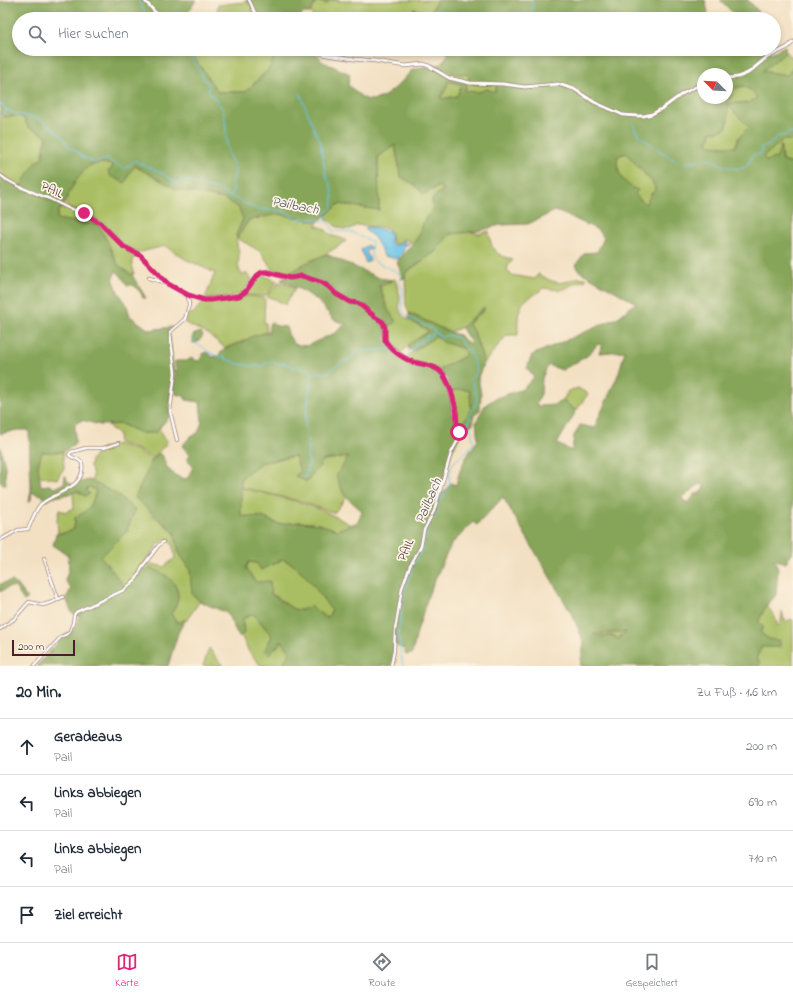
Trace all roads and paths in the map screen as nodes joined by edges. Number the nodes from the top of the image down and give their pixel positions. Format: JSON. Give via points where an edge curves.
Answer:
{"nodes":[{"id":1,"x":144,"y":0,"type":"edge"},
{"id":2,"x":249,"y":0,"type":"edge"},
{"id":3,"x":155,"y":12,"type":"edge"},
{"id":4,"x":254,"y":12,"type":"edge"},
{"id":5,"x":793,"y":42,"type":"edge"},
{"id":6,"x":781,"y":50,"type":"edge"},
{"id":7,"x":334,"y":56,"type":"edge"},
{"id":8,"x":770,"y":56,"type":"edge"},
{"id":9,"x":733,"y":77,"type":"edge"},
{"id":10,"x":697,"y":86,"type":"edge"},
{"id":11,"x":0,"y":175,"type":"edge"},
{"id":12,"x":148,"y":278,"type":"dead end"},
{"id":13,"x":168,"y":284,"type":"junction"},
{"id":14,"x":188,"y":295,"type":"junction"},
{"id":15,"x":177,"y":440,"type":"dead end"},
{"id":16,"x":119,"y":443,"type":"dead end"},
{"id":17,"x":0,"y":540,"type":"edge"},
{"id":18,"x":163,"y":542,"type":"dead end"},
{"id":19,"x":44,"y":558,"type":"dead end"},
{"id":20,"x":63,"y":597,"type":"dead end"},
{"id":21,"x":58,"y":599,"type":"junction"},
{"id":22,"x":0,"y":629,"type":"edge"},
{"id":23,"x":34,"y":666,"type":"edge"},
{"id":24,"x":391,"y":666,"type":"edge"}],
"edges":[{"from":1,"to":3,"type":"street"},
{"from":2,"to":4,"type":"street"},
{"from":5,"to":6,"type":"street"},
{"from":7,"to":10,"type":"street","via":[[405,66],[423,64],[450,78],[470,83],[524,87],[558,84],[574,89],[594,102],[623,114],[638,116],[658,111]]},
{"from":8,"to":9,"type":"street","via":[[748,73]]},
{"from":11,"to":13,"type":"street","name":"PAIL","via":[[16,185],[95,220],[124,247],[140,255]]},
{"from":12,"to":13,"type":"street","name":"PAIL"},
{"from":13,"to":14,"type":"street","name":"PAIL"},
{"from":14,"to":15,"type":"street","via":[[189,306],[185,319],[170,332],[175,373],[170,411]]},
{"from":14,"to":24,"type":"street","name":"PAIL","via":[[204,300],[239,296],[262,272],[284,278],[309,278],[329,287],[350,302],[362,306],[383,322],[385,340],[393,349],[408,360],[432,366],[444,376],[454,401],[460,438],[451,453],[434,511],[402,588]]},
{"from":16,"to":17,"type":"street","via":[[104,448],[86,448],[71,452],[70,457],[82,463],[82,470],[76,483],[40,505],[28,529],[18,530]]},
{"from":18,"to":23,"type":"street","via":[[142,567],[137,578],[124,590],[76,612],[69,633],[60,637]]},
{"from":19,"to":21,"type":"street"},
{"from":20,"to":21,"type":"street"},
{"from":21,"to":22,"type":"street","via":[[43,605],[29,602],[14,619]]}]}
